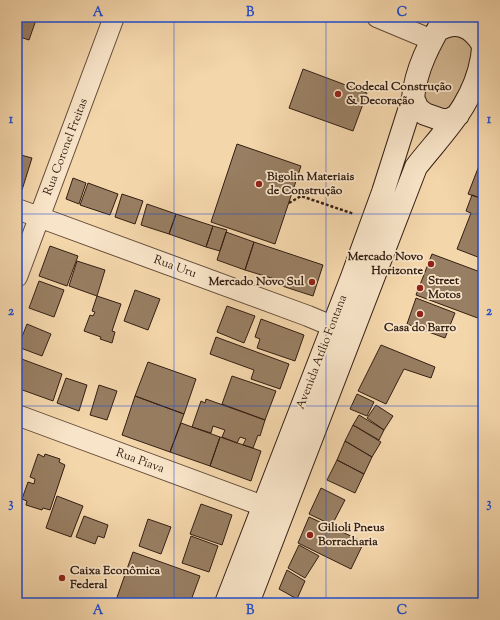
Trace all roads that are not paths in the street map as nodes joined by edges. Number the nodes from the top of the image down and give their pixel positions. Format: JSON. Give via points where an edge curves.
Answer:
{"nodes":[{"id":1,"x":114,"y":17,"type":"edge"},
{"id":2,"x":376,"y":17,"type":"edge"},
{"id":3,"x":482,"y":17,"type":"edge"},
{"id":4,"x":438,"y":29,"type":"edge"},
{"id":5,"x":483,"y":53,"type":"edge"},
{"id":6,"x":413,"y":98,"type":"junction"},
{"id":7,"x":458,"y":115,"type":"junction"},
{"id":8,"x":17,"y":209,"type":"edge"},
{"id":9,"x":39,"y":217,"type":"junction"},
{"id":10,"x":17,"y":278,"type":"edge"},
{"id":11,"x":332,"y":326,"type":"junction"},
{"id":12,"x":17,"y":415,"type":"edge"},
{"id":13,"x":263,"y":506,"type":"junction"},
{"id":14,"x":226,"y":603,"type":"edge"},
{"id":15,"x":248,"y":603,"type":"edge"}],
"edges":[{"from":1,"to":9,"type":"street","name":"Rua Coronel Freitas"},
{"from":2,"to":4,"type":"street"},
{"from":3,"to":5,"type":"main road"},
{"from":4,"to":5,"type":"main road","via":[[458,25],[470,30],[477,36]]},
{"from":4,"to":6,"type":"main road","via":[[414,85]]},
{"from":5,"to":7,"type":"main road","via":[[476,81]]},
{"from":6,"to":7,"type":"main road","via":[[418,109],[425,114],[442,120],[449,120]]},
{"from":6,"to":11,"type":"main road","name":"Avenida Atílio Fontana","via":[[387,178]]},
{"from":7,"to":15,"type":"main road","name":"Avenida Atílio Fontana","via":[[414,172]]},
{"from":8,"to":9,"type":"street","name":"Rua Uru"},
{"from":9,"to":10,"type":"street","name":"Rua Coronel Freitas"},
{"from":9,"to":11,"type":"street","name":"Rua Uru"},
{"from":11,"to":13,"type":"main road","name":"Avenida Atílio Fontana"},
{"from":12,"to":13,"type":"street","name":"Rua Piava"},
{"from":13,"to":14,"type":"main road","name":"Avenida Atílio Fontana"}]}
